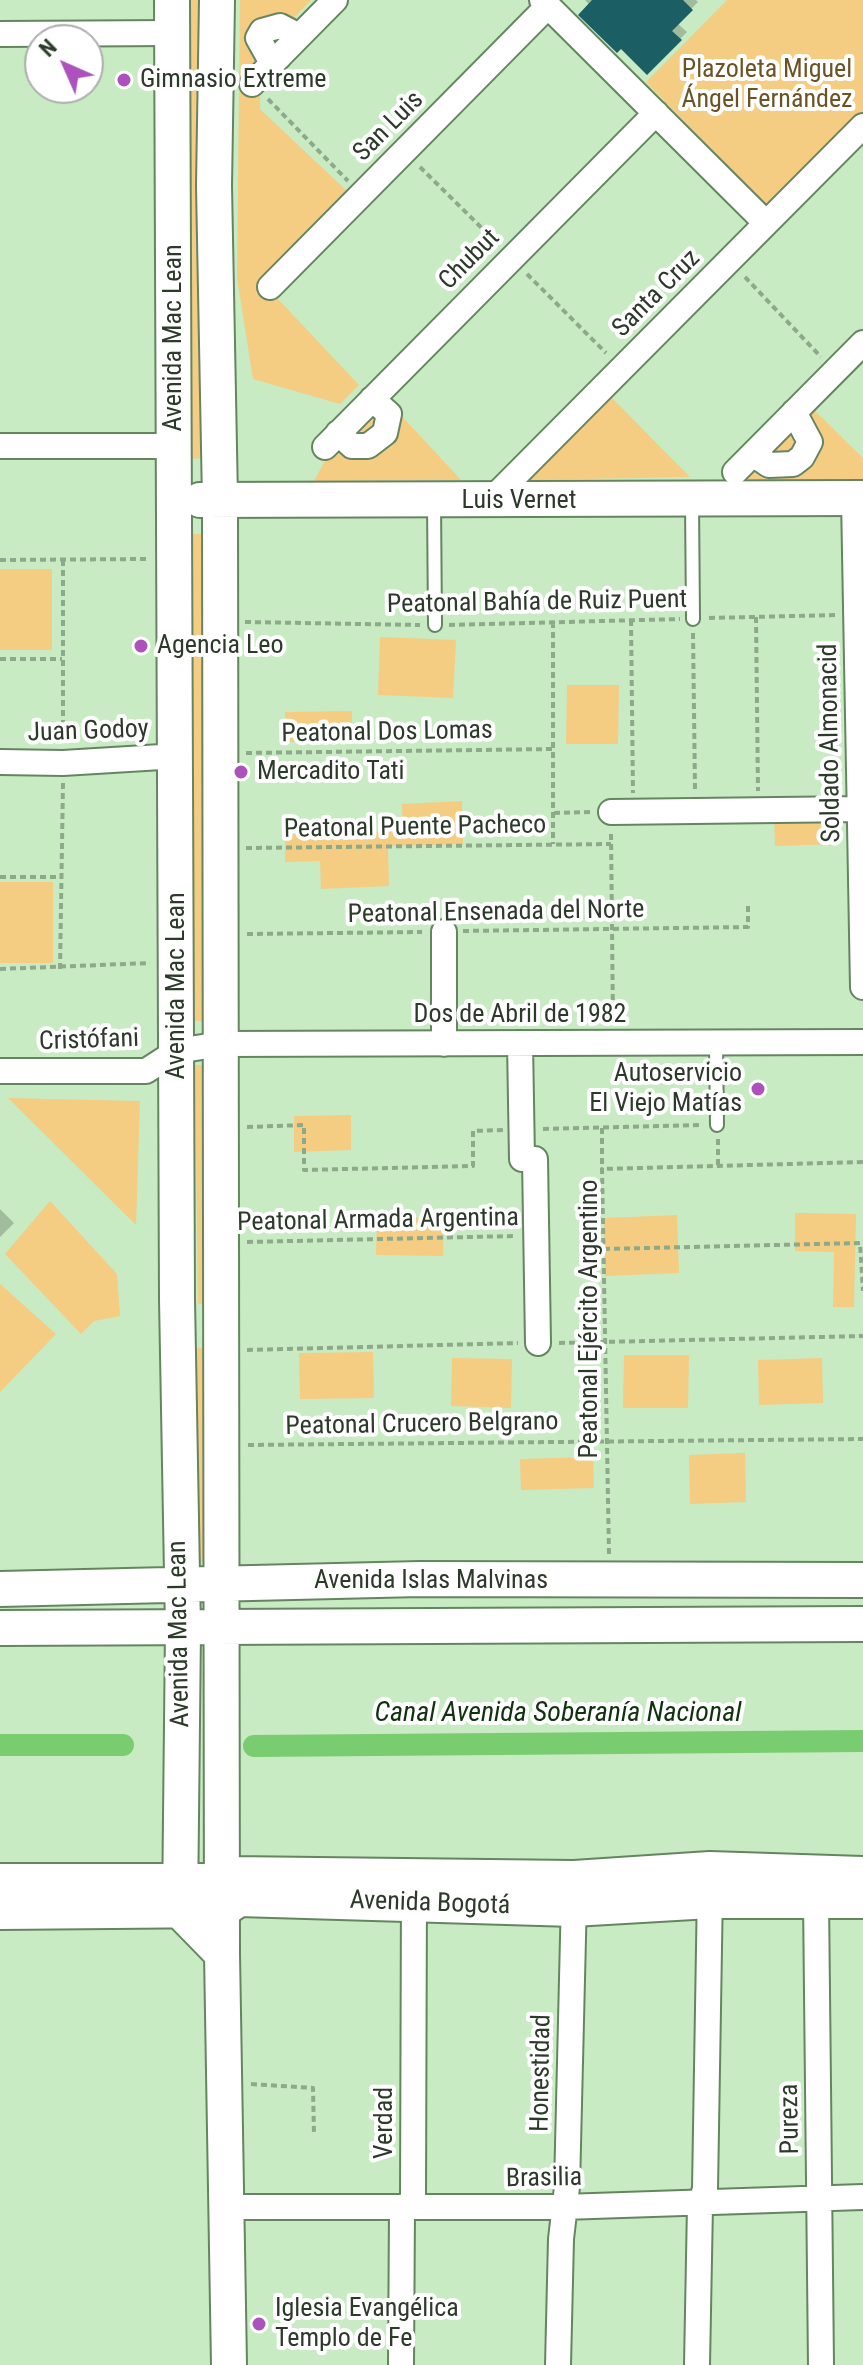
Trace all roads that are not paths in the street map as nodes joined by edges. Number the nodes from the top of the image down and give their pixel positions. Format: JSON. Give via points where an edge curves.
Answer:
{"nodes":[{"id":1,"x":217,"y":0,"type":"edge"},
{"id":2,"x":335,"y":0,"type":"edge"},
{"id":3,"x":545,"y":3,"type":"edge"},
{"id":4,"x":172,"y":16,"type":"edge"},
{"id":5,"x":0,"y":34,"type":"edge"},
{"id":6,"x":252,"y":84,"type":"road end"},
{"id":7,"x":656,"y":113,"type":"junction"},
{"id":8,"x":863,"y":126,"type":"edge"},
{"id":9,"x":766,"y":223,"type":"junction"},
{"id":10,"x":270,"y":287,"type":"dead end"},
{"id":11,"x":863,"y":343,"type":"edge"},
{"id":12,"x":372,"y":399,"type":"junction"},
{"id":13,"x":794,"y":412,"type":"junction"},
{"id":14,"x":0,"y":446,"type":"edge"},
{"id":15,"x":175,"y":446,"type":"junction"},
{"id":16,"x":753,"y":454,"type":"junction"},
{"id":17,"x":735,"y":472,"type":"dead end"},
{"id":18,"x":859,"y":498,"type":"edge"},
{"id":19,"x":176,"y":499,"type":"junction"},
{"id":20,"x":692,"y":499,"type":"junction"},
{"id":21,"x":220,"y":500,"type":"junction"},
{"id":22,"x":434,"y":501,"type":"junction"},
{"id":23,"x":490,"y":501,"type":"junction"},
{"id":24,"x":693,"y":619,"type":"road end"},
{"id":25,"x":435,"y":625,"type":"road end"},
{"id":26,"x":178,"y":756,"type":"junction"},
{"id":27,"x":0,"y":762,"type":"edge"},
{"id":28,"x":860,"y":809,"type":"junction"},
{"id":29,"x":622,"y":812,"type":"road end"},
{"id":30,"x":444,"y":932,"type":"road end"},
{"id":31,"x":863,"y":987,"type":"edge"},
{"id":32,"x":863,"y":1042,"type":"edge"},
{"id":33,"x":520,"y":1043,"type":"junction"},
{"id":34,"x":716,"y":1043,"type":"junction"},
{"id":35,"x":221,"y":1044,"type":"junction"},
{"id":36,"x":444,"y":1044,"type":"junction"},
{"id":37,"x":177,"y":1051,"type":"junction"},
{"id":38,"x":0,"y":1071,"type":"edge"},
{"id":39,"x":717,"y":1125,"type":"road end"},
{"id":40,"x":221,"y":1317,"type":"junction"},
{"id":41,"x":538,"y":1343,"type":"dead end"},
{"id":42,"x":179,"y":1344,"type":"junction"},
{"id":43,"x":863,"y":1580,"type":"edge"},
{"id":44,"x":180,"y":1583,"type":"junction"},
{"id":45,"x":221,"y":1583,"type":"junction"},
{"id":46,"x":0,"y":1589,"type":"edge"},
{"id":47,"x":863,"y":1624,"type":"edge"},
{"id":48,"x":0,"y":1628,"type":"edge"},
{"id":49,"x":222,"y":1628,"type":"junction"},
{"id":50,"x":183,"y":1629,"type":"junction"},
{"id":51,"x":863,"y":1874,"type":"edge"},
{"id":52,"x":0,"y":1881,"type":"edge"},
{"id":53,"x":710,"y":1885,"type":"junction"},
{"id":54,"x":812,"y":1886,"type":"junction"},
{"id":55,"x":414,"y":1889,"type":"junction"},
{"id":56,"x":574,"y":1894,"type":"junction"},
{"id":57,"x":180,"y":1896,"type":"junction"},
{"id":58,"x":222,"y":1896,"type":"junction"},
{"id":59,"x":863,"y":1901,"type":"edge"},
{"id":60,"x":0,"y":1912,"type":"edge"},
{"id":61,"x":222,"y":1954,"type":"junction"},
{"id":62,"x":863,"y":2197,"type":"edge"},
{"id":63,"x":820,"y":2199,"type":"junction"},
{"id":64,"x":700,"y":2205,"type":"junction"},
{"id":65,"x":226,"y":2207,"type":"junction"},
{"id":66,"x":563,"y":2207,"type":"junction"},
{"id":67,"x":402,"y":2209,"type":"junction"},
{"id":68,"x":229,"y":2365,"type":"edge"},
{"id":69,"x":401,"y":2365,"type":"edge"},
{"id":70,"x":558,"y":2365,"type":"edge"},
{"id":71,"x":697,"y":2365,"type":"edge"},
{"id":72,"x":821,"y":2365,"type":"edge"}],
"edges":[{"from":1,"to":21,"type":"main road","name":"Avenida Mac Lean","via":[[214,186]]},
{"from":2,"to":6,"type":"street"},
{"from":3,"to":7,"type":"street"},
{"from":3,"to":10,"type":"street","name":"San Luis"},
{"from":4,"to":5,"type":"street"},
{"from":4,"to":15,"type":"main road","name":"Avenida Mac Lean"},
{"from":7,"to":9,"type":"street"},
{"from":7,"to":12,"type":"street","name":"Chubut"},
{"from":8,"to":9,"type":"street","name":"Santa Cruz"},
{"from":9,"to":23,"type":"street","name":"Santa Cruz"},
{"from":11,"to":13,"type":"street"},
{"from":12,"to":12,"type":"street","name":"Chubut","via":[[331,440],[368,446],[385,433],[389,414]]},
{"from":13,"to":16,"type":"street"},
{"from":13,"to":16,"type":"street","via":[[810,442],[802,457],[793,464],[769,465]]},
{"from":14,"to":15,"type":"street"},
{"from":15,"to":19,"type":"main road","name":"Avenida Mac Lean"},
{"from":16,"to":17,"type":"street"},
{"from":18,"to":20,"type":"main road","name":"Luis Vernet"},
{"from":18,"to":28,"type":"street","name":"Soldado Almonacid"},
{"from":19,"to":21,"type":"main road","name":"Luis Vernet"},
{"from":19,"to":26,"type":"main road","name":"Avenida Mac Lean"},
{"from":20,"to":23,"type":"main road","name":"Luis Vernet"},
{"from":20,"to":24,"type":"lane"},
{"from":21,"to":22,"type":"main road","name":"Luis Vernet"},
{"from":21,"to":35,"type":"main road","name":"Avenida Mac Lean"},
{"from":22,"to":23,"type":"main road","name":"Luis Vernet"},
{"from":22,"to":25,"type":"lane"},
{"from":26,"to":27,"type":"street","name":"Juan Godoy"},
{"from":26,"to":37,"type":"main road","name":"Avenida Mac Lean"},
{"from":28,"to":29,"type":"street"},
{"from":28,"to":31,"type":"street","name":"Soldado Almonacid"},
{"from":30,"to":36,"type":"street"},
{"from":32,"to":34,"type":"street","name":"Dos de Abril de 1982"},
{"from":33,"to":34,"type":"street","name":"Dos de Abril de 1982"},
{"from":33,"to":36,"type":"street","name":"Dos de Abril de 1982"},
{"from":33,"to":41,"type":"street","via":[[522,1159],[535,1159]]},
{"from":34,"to":39,"type":"lane"},
{"from":35,"to":36,"type":"street","name":"Dos de Abril de 1982"},
{"from":35,"to":37,"type":"street","name":"Dos de Abril de 1982"},
{"from":35,"to":40,"type":"main road","name":"Avenida Mac Lean"},
{"from":37,"to":38,"type":"street","name":"Cristófani","via":[[146,1071]]},
{"from":37,"to":42,"type":"main road","name":"Avenida Mac Lean"},
{"from":40,"to":42,"type":"street"},
{"from":40,"to":45,"type":"main road","name":"Avenida Mac Lean"},
{"from":42,"to":44,"type":"main road","name":"Avenida Mac Lean"},
{"from":43,"to":45,"type":"main road","name":"Avenida Islas Malvinas"},
{"from":44,"to":45,"type":"main road","name":"Avenida Islas Malvinas"},
{"from":44,"to":46,"type":"main road","name":"Avenida Islas Malvinas"},
{"from":44,"to":50,"type":"main road","name":"Avenida Mac Lean"},
{"from":45,"to":49,"type":"main road","name":"Avenida Mac Lean"},
{"from":47,"to":49,"type":"main road","name":"Avenida Islas Malvinas"},
{"from":48,"to":50,"type":"main road","name":"Avenida Islas Malvinas"},
{"from":49,"to":50,"type":"main road","name":"Avenida Islas Malvinas"},
{"from":49,"to":58,"type":"main road","name":"Avenida Mac Lean"},
{"from":50,"to":57,"type":"main road","name":"Avenida Mac Lean"},
{"from":51,"to":54,"type":"main road","name":"Avenida Bogotá"},
{"from":52,"to":57,"type":"main road","name":"Avenida Bogotá"},
{"from":53,"to":54,"type":"main road","name":"Avenida Bogotá"},
{"from":53,"to":56,"type":"main road","name":"Avenida Bogotá"},
{"from":53,"to":64,"type":"street","via":[[705,2189]]},
{"from":54,"to":59,"type":"main road","name":"Avenida Bogotá"},
{"from":54,"to":63,"type":"street","name":"Pureza"},
{"from":55,"to":56,"type":"main road","name":"Avenida Bogotá"},
{"from":55,"to":58,"type":"main road","name":"Avenida Bogotá","via":[[232,1874]]},
{"from":55,"to":67,"type":"street","name":"Verdad","via":[[413,2200]]},
{"from":56,"to":66,"type":"street","name":"Honestidad"},
{"from":57,"to":58,"type":"main road","name":"Avenida Bogotá"},
{"from":57,"to":60,"type":"main road","name":"Avenida Bogotá"},
{"from":57,"to":61,"type":"main road"},
{"from":58,"to":61,"type":"main road","name":"Avenida Mac Lean"},
{"from":61,"to":65,"type":"main road","name":"Avenida Mac Lean"},
{"from":62,"to":63,"type":"street","name":"Brasilia"},
{"from":63,"to":64,"type":"street","name":"Brasilia"},
{"from":63,"to":72,"type":"street","name":"Pureza"},
{"from":64,"to":66,"type":"street","name":"Brasilia"},
{"from":64,"to":71,"type":"street"},
{"from":65,"to":67,"type":"street","name":"Brasilia"},
{"from":65,"to":68,"type":"main road","name":"Avenida Mac Lean"},
{"from":66,"to":67,"type":"street","name":"Brasilia"},
{"from":66,"to":70,"type":"street","name":"Honestidad"},
{"from":67,"to":69,"type":"street","name":"Verdad"}]}
